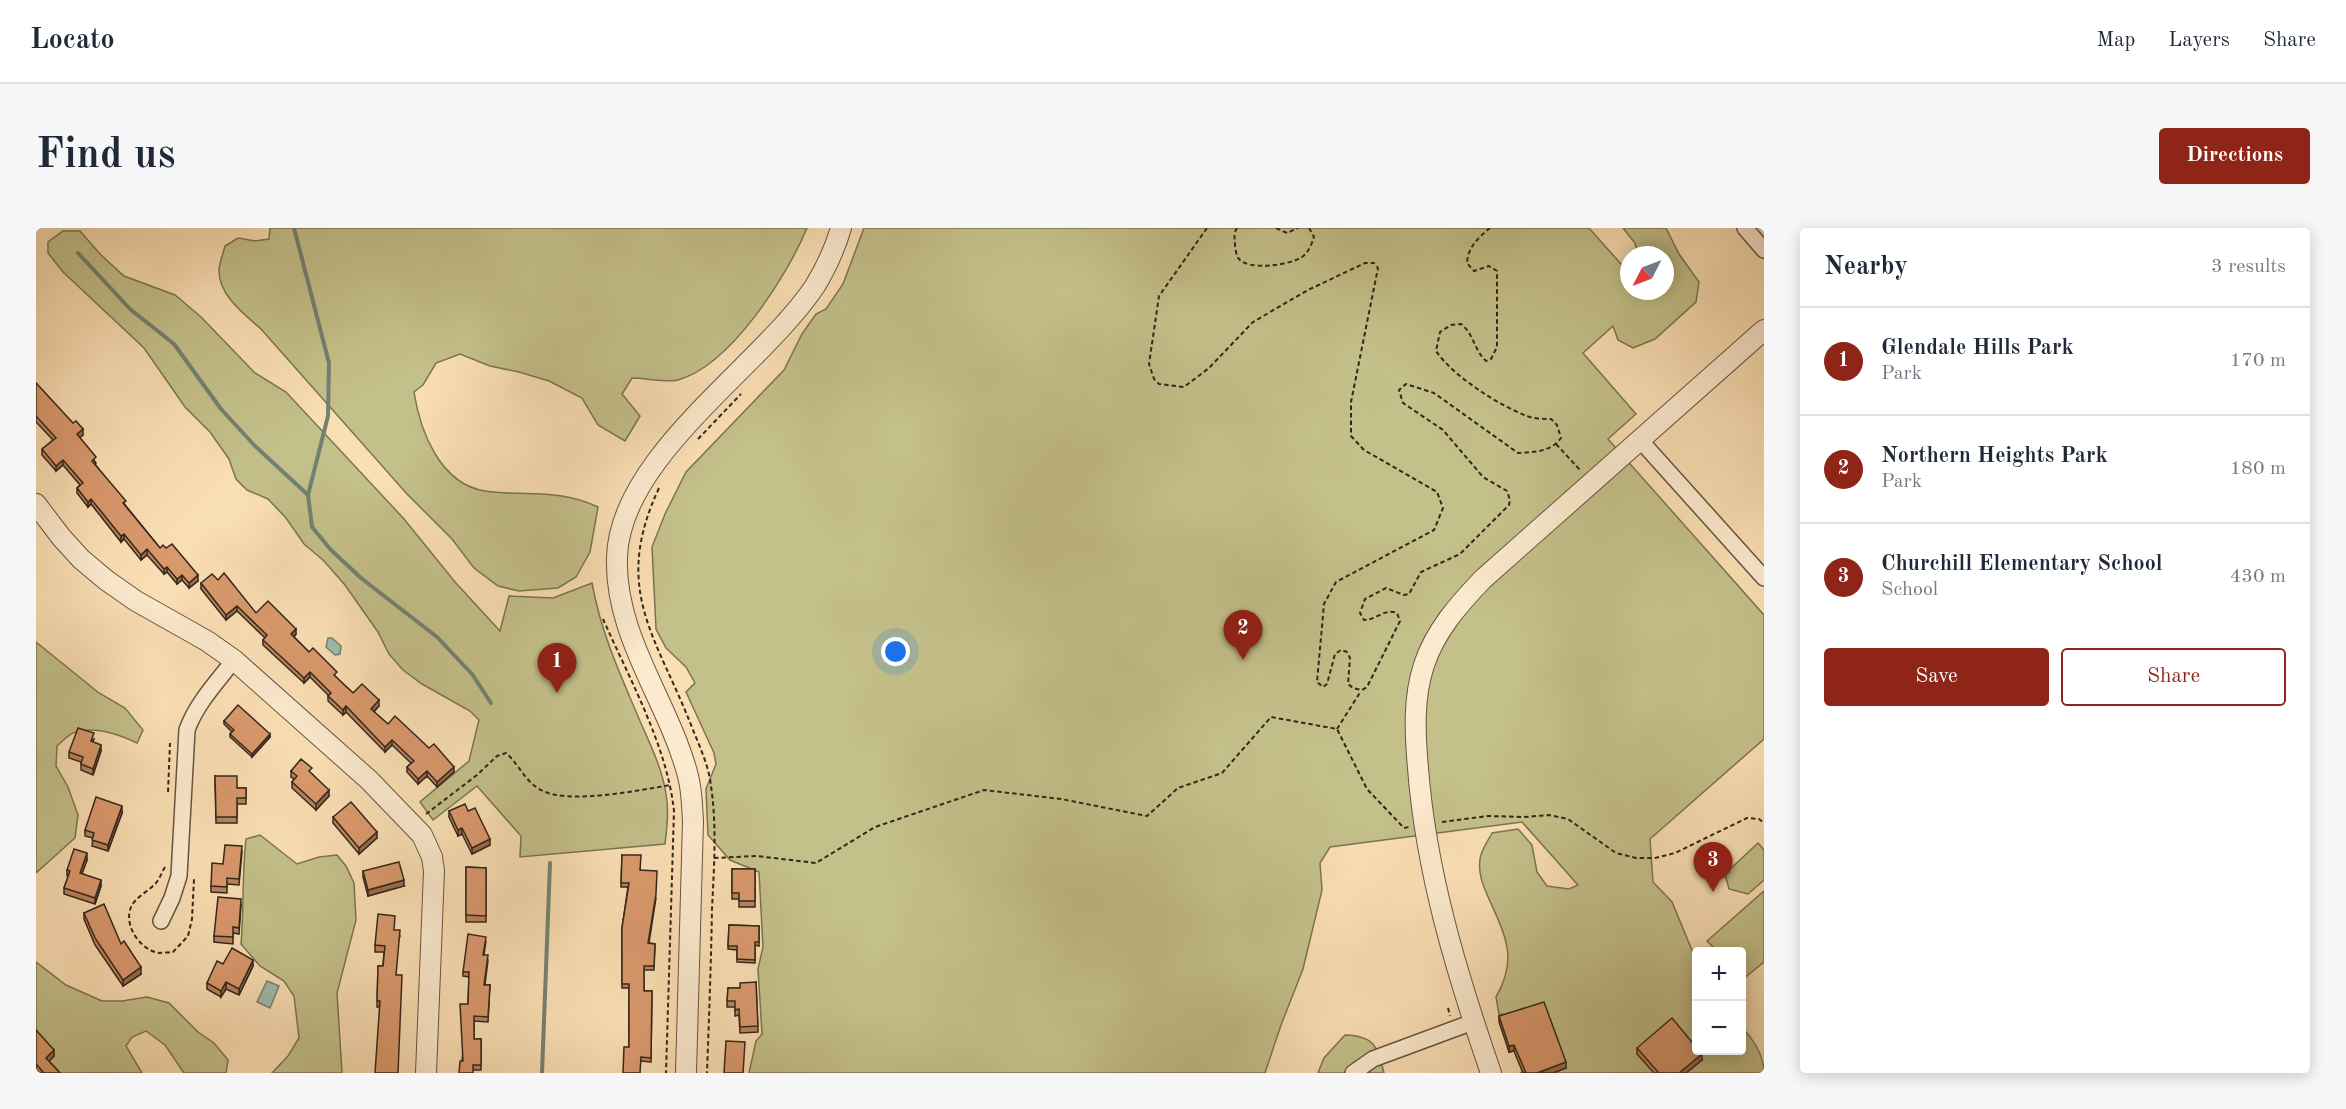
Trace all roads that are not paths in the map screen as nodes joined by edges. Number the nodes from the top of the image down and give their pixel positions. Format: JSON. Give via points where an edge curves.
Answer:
{"nodes":[{"id":1,"x":841,"y":228,"type":"edge"},
{"id":2,"x":1745,"y":228,"type":"edge"},
{"id":3,"x":1764,"y":250,"type":"edge"},
{"id":4,"x":1764,"y":330,"type":"edge"},
{"id":5,"x":1640,"y":440,"type":"junction"},
{"id":6,"x":36,"y":504,"type":"edge"},
{"id":7,"x":1764,"y":578,"type":"edge"},
{"id":8,"x":234,"y":660,"type":"junction"},
{"id":9,"x":161,"y":921,"type":"dead end"},
{"id":10,"x":1473,"y":1022,"type":"junction"},
{"id":11,"x":426,"y":1073,"type":"edge"},
{"id":12,"x":686,"y":1073,"type":"edge"},
{"id":13,"x":1353,"y":1073,"type":"edge"},
{"id":14,"x":1491,"y":1073,"type":"edge"}],
"edges":[{"from":1,"to":12,"type":"street","via":[[814,286],[768,342],[654,464],[629,506],[620,532],[616,556],[623,614],[683,757],[692,796]]},
{"from":2,"to":3,"type":"street"},
{"from":4,"to":5,"type":"street"},
{"from":5,"to":7,"type":"street"},
{"from":5,"to":10,"type":"street","via":[[1483,579],[1462,601],[1433,643],[1424,665],[1415,740],[1424,825],[1449,942]]},
{"from":6,"to":8,"type":"street","via":[[81,559],[106,580]]},
{"from":8,"to":9,"type":"street","via":[[199,705],[187,730],[179,876]]},
{"from":8,"to":11,"type":"street","via":[[369,780],[428,846],[434,871]]},
{"from":10,"to":13,"type":"street","via":[[1373,1059]]},
{"from":10,"to":14,"type":"street"}]}
